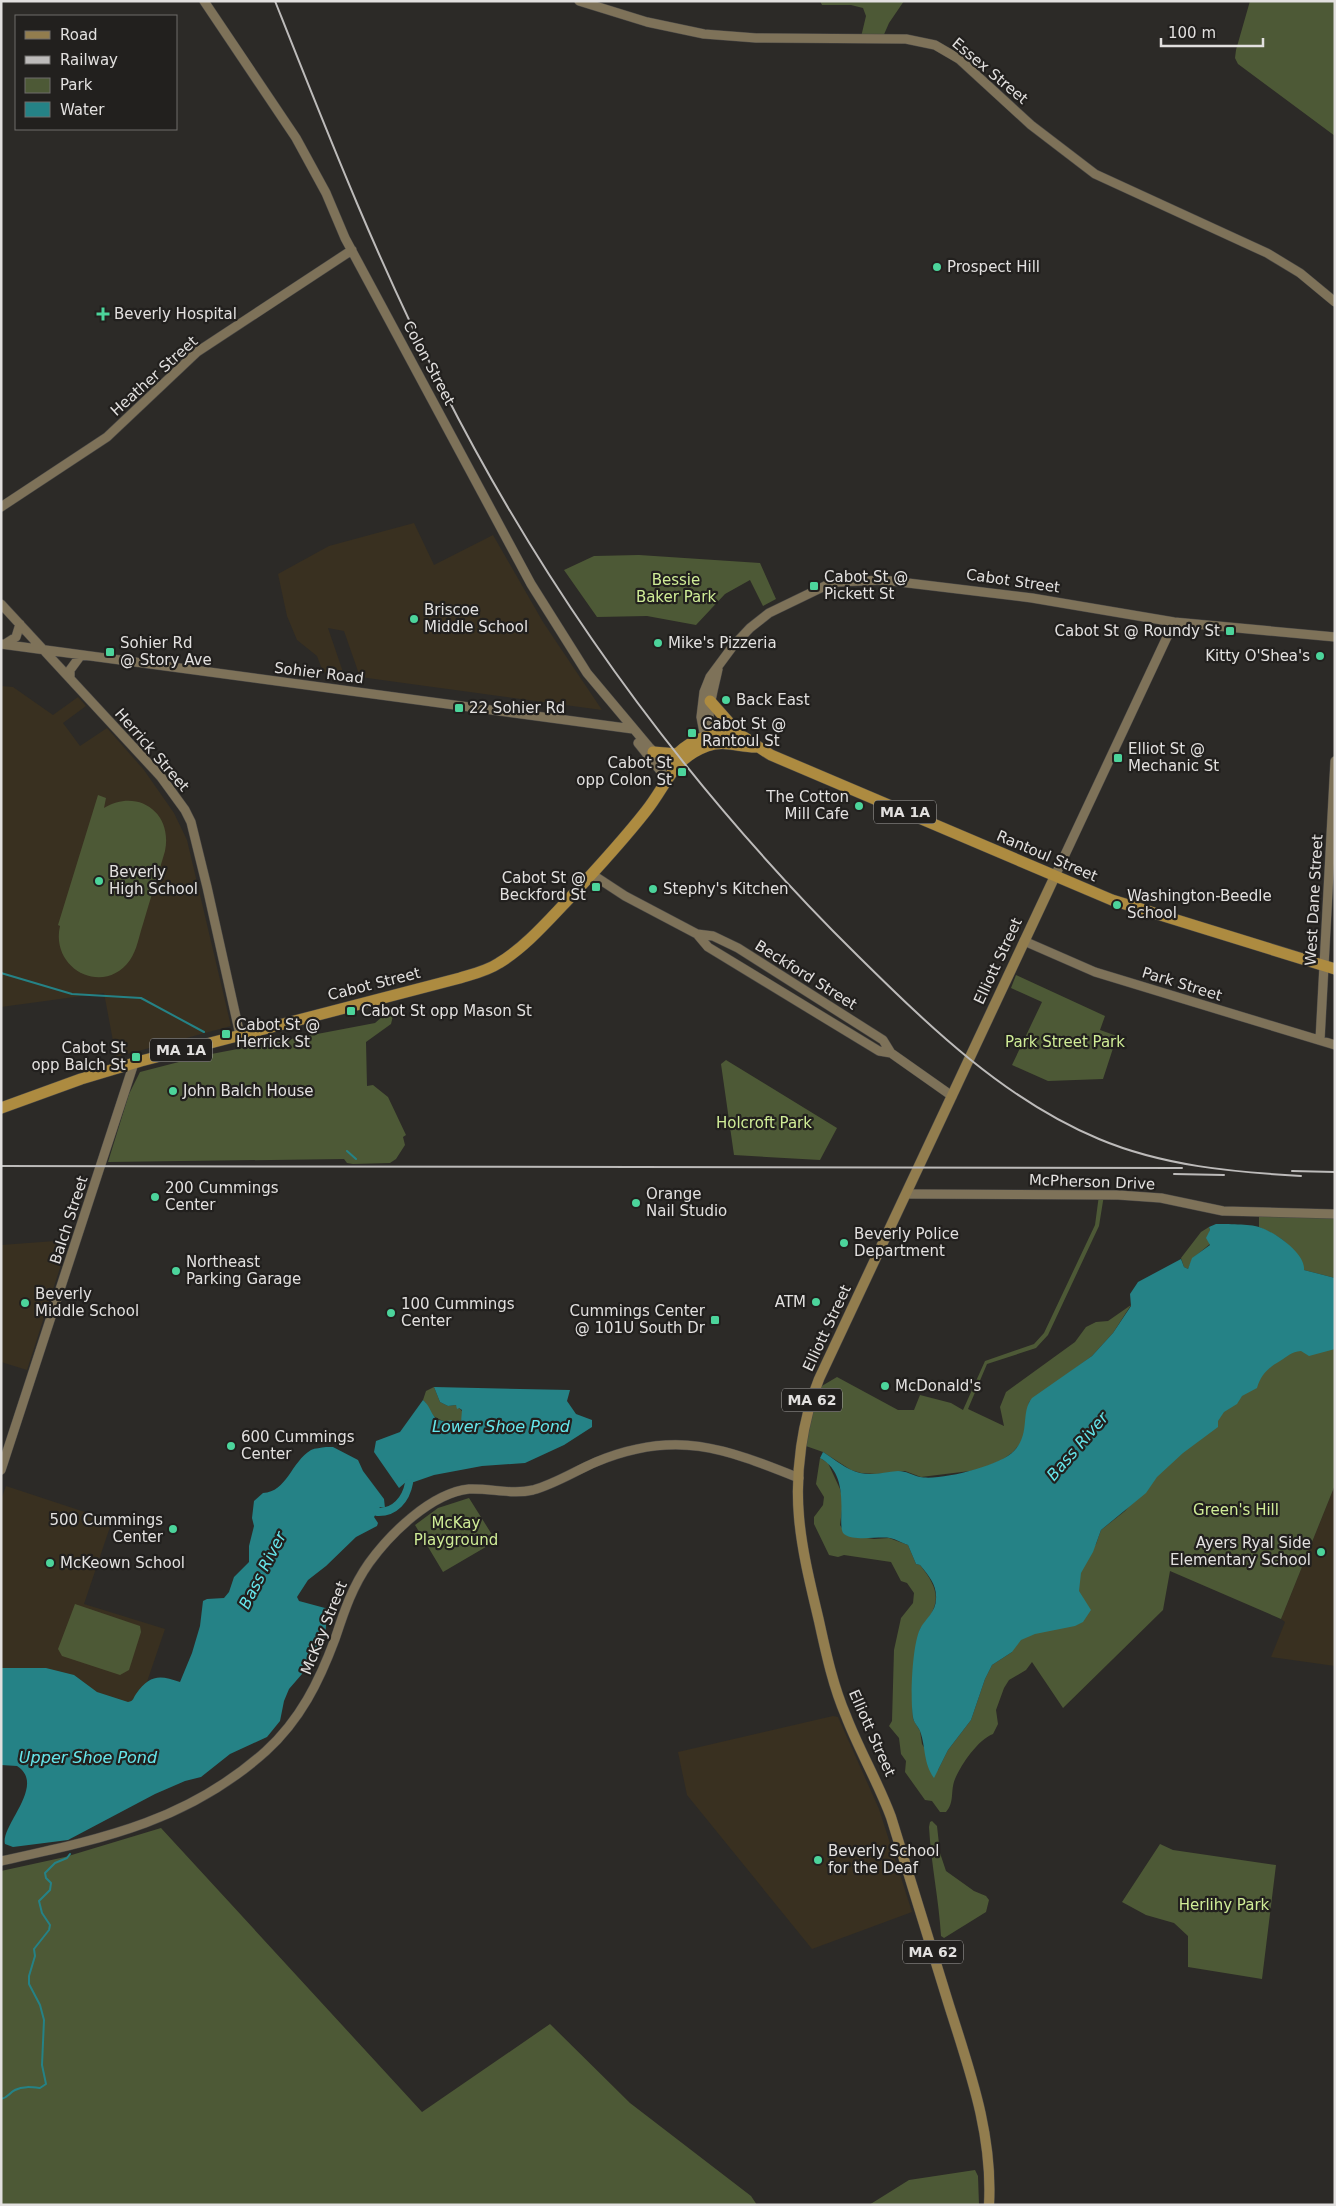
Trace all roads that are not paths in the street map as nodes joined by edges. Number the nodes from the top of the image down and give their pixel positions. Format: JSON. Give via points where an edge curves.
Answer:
{"nodes":[{"id":1,"x":204,"y":1,"type":"edge"},
{"id":2,"x":579,"y":1,"type":"edge"},
{"id":3,"x":352,"y":250,"type":"junction"},
{"id":4,"x":1335,"y":302,"type":"edge"},
{"id":5,"x":1,"y":507,"type":"edge"},
{"id":6,"x":1,"y":604,"type":"edge"},
{"id":7,"x":1174,"y":622,"type":"junction"},
{"id":8,"x":20,"y":624,"type":"junction"},
{"id":9,"x":1335,"y":637,"type":"edge"},
{"id":10,"x":3,"y":644,"type":"edge"},
{"id":11,"x":44,"y":649,"type":"junction"},
{"id":12,"x":81,"y":655,"type":"junction"},
{"id":13,"x":718,"y":669,"type":"junction"},
{"id":14,"x":70,"y":678,"type":"junction"},
{"id":15,"x":710,"y":701,"type":"junction"},
{"id":16,"x":635,"y":731,"type":"junction"},
{"id":17,"x":741,"y":736,"type":"junction"},
{"id":18,"x":708,"y":741,"type":"junction"},
{"id":19,"x":756,"y":747,"type":"junction"},
{"id":20,"x":652,"y":752,"type":"joint"},
{"id":21,"x":676,"y":760,"type":"junction"},
{"id":22,"x":1335,"y":761,"type":"edge"},
{"id":23,"x":667,"y":779,"type":"junction"},
{"id":24,"x":593,"y":875,"type":"junction"},
{"id":25,"x":1055,"y":876,"type":"junction"},
{"id":26,"x":697,"y":934,"type":"junction"},
{"id":27,"x":1024,"y":941,"type":"junction"},
{"id":28,"x":1329,"y":968,"type":"edge"},
{"id":29,"x":240,"y":1035,"type":"junction"},
{"id":30,"x":1320,"y":1040,"type":"junction"},
{"id":31,"x":1335,"y":1045,"type":"edge"},
{"id":32,"x":892,"y":1054,"type":"junction"},
{"id":33,"x":134,"y":1063,"type":"junction"},
{"id":34,"x":952,"y":1096,"type":"junction"},
{"id":35,"x":1,"y":1108,"type":"edge"},
{"id":36,"x":907,"y":1194,"type":"junction"},
{"id":37,"x":1335,"y":1214,"type":"edge"},
{"id":38,"x":1,"y":1470,"type":"edge"},
{"id":39,"x":799,"y":1478,"type":"junction"},
{"id":40,"x":1,"y":1861,"type":"edge"},
{"id":41,"x":989,"y":2205,"type":"edge"}],
"edges":[{"from":1,"to":3,"type":"main road","name":"Colon Street","via":[[296,138]]},
{"from":2,"to":4,"type":"main road","name":"Essex Street","via":[[647,22],[704,34],[756,38],[906,39],[935,45],[959,59],[1031,125],[1095,174],[1278,259]]},
{"from":3,"to":5,"type":"main road","name":"Heather Street","via":[[197,352],[107,437]]},
{"from":3,"to":16,"type":"main road","name":"Colon Street","via":[[531,584],[582,667]]},
{"from":6,"to":8,"type":"main road","name":"Herrick Street"},
{"from":7,"to":9,"type":"main road","name":"Cabot Street"},
{"from":7,"to":13,"type":"main road","name":"Cabot Street","via":[[968,590],[883,580],[849,581],[827,585],[769,614],[733,646]]},
{"from":7,"to":25,"type":"main road","name":"Elliott Street","number":"MA 62"},
{"from":8,"to":10,"type":"main road","via":[[16,637]]},
{"from":8,"to":11,"type":"main road","name":"Herrick Street"},
{"from":10,"to":11,"type":"main road","name":"Sohier Road"},
{"from":11,"to":12,"type":"main road","name":"Sohier Road"},
{"from":11,"to":14,"type":"main road","name":"Herrick Street"},
{"from":12,"to":14,"type":"main road","via":[[70,670]]},
{"from":12,"to":16,"type":"main road","name":"Sohier Road"},
{"from":13,"to":15,"type":"main road","name":"Cabot Street"},
{"from":13,"to":18,"type":"main road","name":"Cabot Street","via":[[710,677],[701,717]]},
{"from":14,"to":29,"type":"main road","name":"Herrick Street","via":[[161,777],[191,822]]},
{"from":15,"to":17,"type":"highway","name":"Rantoul Street"},
{"from":15,"to":18,"type":"main road","name":"Cabot Street"},
{"from":16,"to":20,"type":"main road","name":"Colon Street"},
{"from":16,"to":23,"type":"main road","name":"Colon Street","via":[[640,746]]},
{"from":17,"to":18,"type":"highway","via":[[725,734]]},
{"from":17,"to":19,"type":"highway","name":"Rantoul Street","number":"MA 1A"},
{"from":18,"to":19,"type":"highway","name":"Rantoul Street","number":"MA 1A"},
{"from":18,"to":21,"type":"highway","name":"Cabot Street","number":"MA 1A"},
{"from":19,"to":25,"type":"highway","name":"Rantoul Street","number":"MA 1A"},
{"from":20,"to":21,"type":"highway"},
{"from":21,"to":23,"type":"highway","name":"Cabot Street","number":"MA 1A"},
{"from":22,"to":28,"type":"main road","name":"West Dane Street"},
{"from":23,"to":24,"type":"highway","name":"Cabot Street","number":"MA 1A","via":[[645,812]]},
{"from":24,"to":26,"type":"main road","name":"Beckford Street"},
{"from":24,"to":29,"type":"highway","name":"Cabot Street","number":"MA 1A","via":[[516,951],[492,967]]},
{"from":25,"to":27,"type":"main road","name":"Elliott Street","number":"MA 62"},
{"from":25,"to":28,"type":"highway","name":"Rantoul Street","number":"MA 1A","via":[[1136,908]]},
{"from":26,"to":32,"type":"main road","name":"Beckford Street","via":[[708,947],[879,1052]]},
{"from":26,"to":32,"type":"main road","name":"Beckford Street","via":[[713,936],[767,964],[883,1040]]},
{"from":27,"to":30,"type":"main road","name":"Park Street","via":[[1095,972]]},
{"from":27,"to":34,"type":"main road","name":"Elliott Street","number":"MA 62"},
{"from":28,"to":30,"type":"main road","name":"West Dane Street"},
{"from":29,"to":33,"type":"highway","name":"Cabot Street","number":"MA 1A"},
{"from":30,"to":31,"type":"main road","name":"Park Street"},
{"from":32,"to":34,"type":"main road","name":"Beckford Street"},
{"from":33,"to":35,"type":"highway","name":"Cabot Street","number":"MA 1A"},
{"from":33,"to":38,"type":"main road","name":"Balch Street"},
{"from":34,"to":36,"type":"main road","name":"Elliott Street","number":"MA 62"},
{"from":36,"to":37,"type":"main road","name":"McPherson Drive","via":[[1118,1194],[1161,1198],[1223,1211]]},
{"from":36,"to":39,"type":"main road","name":"Elliott Street","number":"MA 62","via":[[815,1390],[804,1432]]},
{"from":39,"to":40,"type":"main road","name":"McKay Street","via":[[762,1463],[703,1446],[663,1444],[619,1453],[532,1490],[467,1490],[440,1499],[400,1528],[369,1564],[350,1595],[306,1704],[278,1738],[242,1771],[206,1794],[145,1824],[105,1837]]},
{"from":39,"to":41,"type":"main road","name":"Elliott Street","number":"MA 62","via":[[799,1519],[807,1569],[830,1670],[845,1716],[891,1817],[977,2090],[987,2148]]}]}
